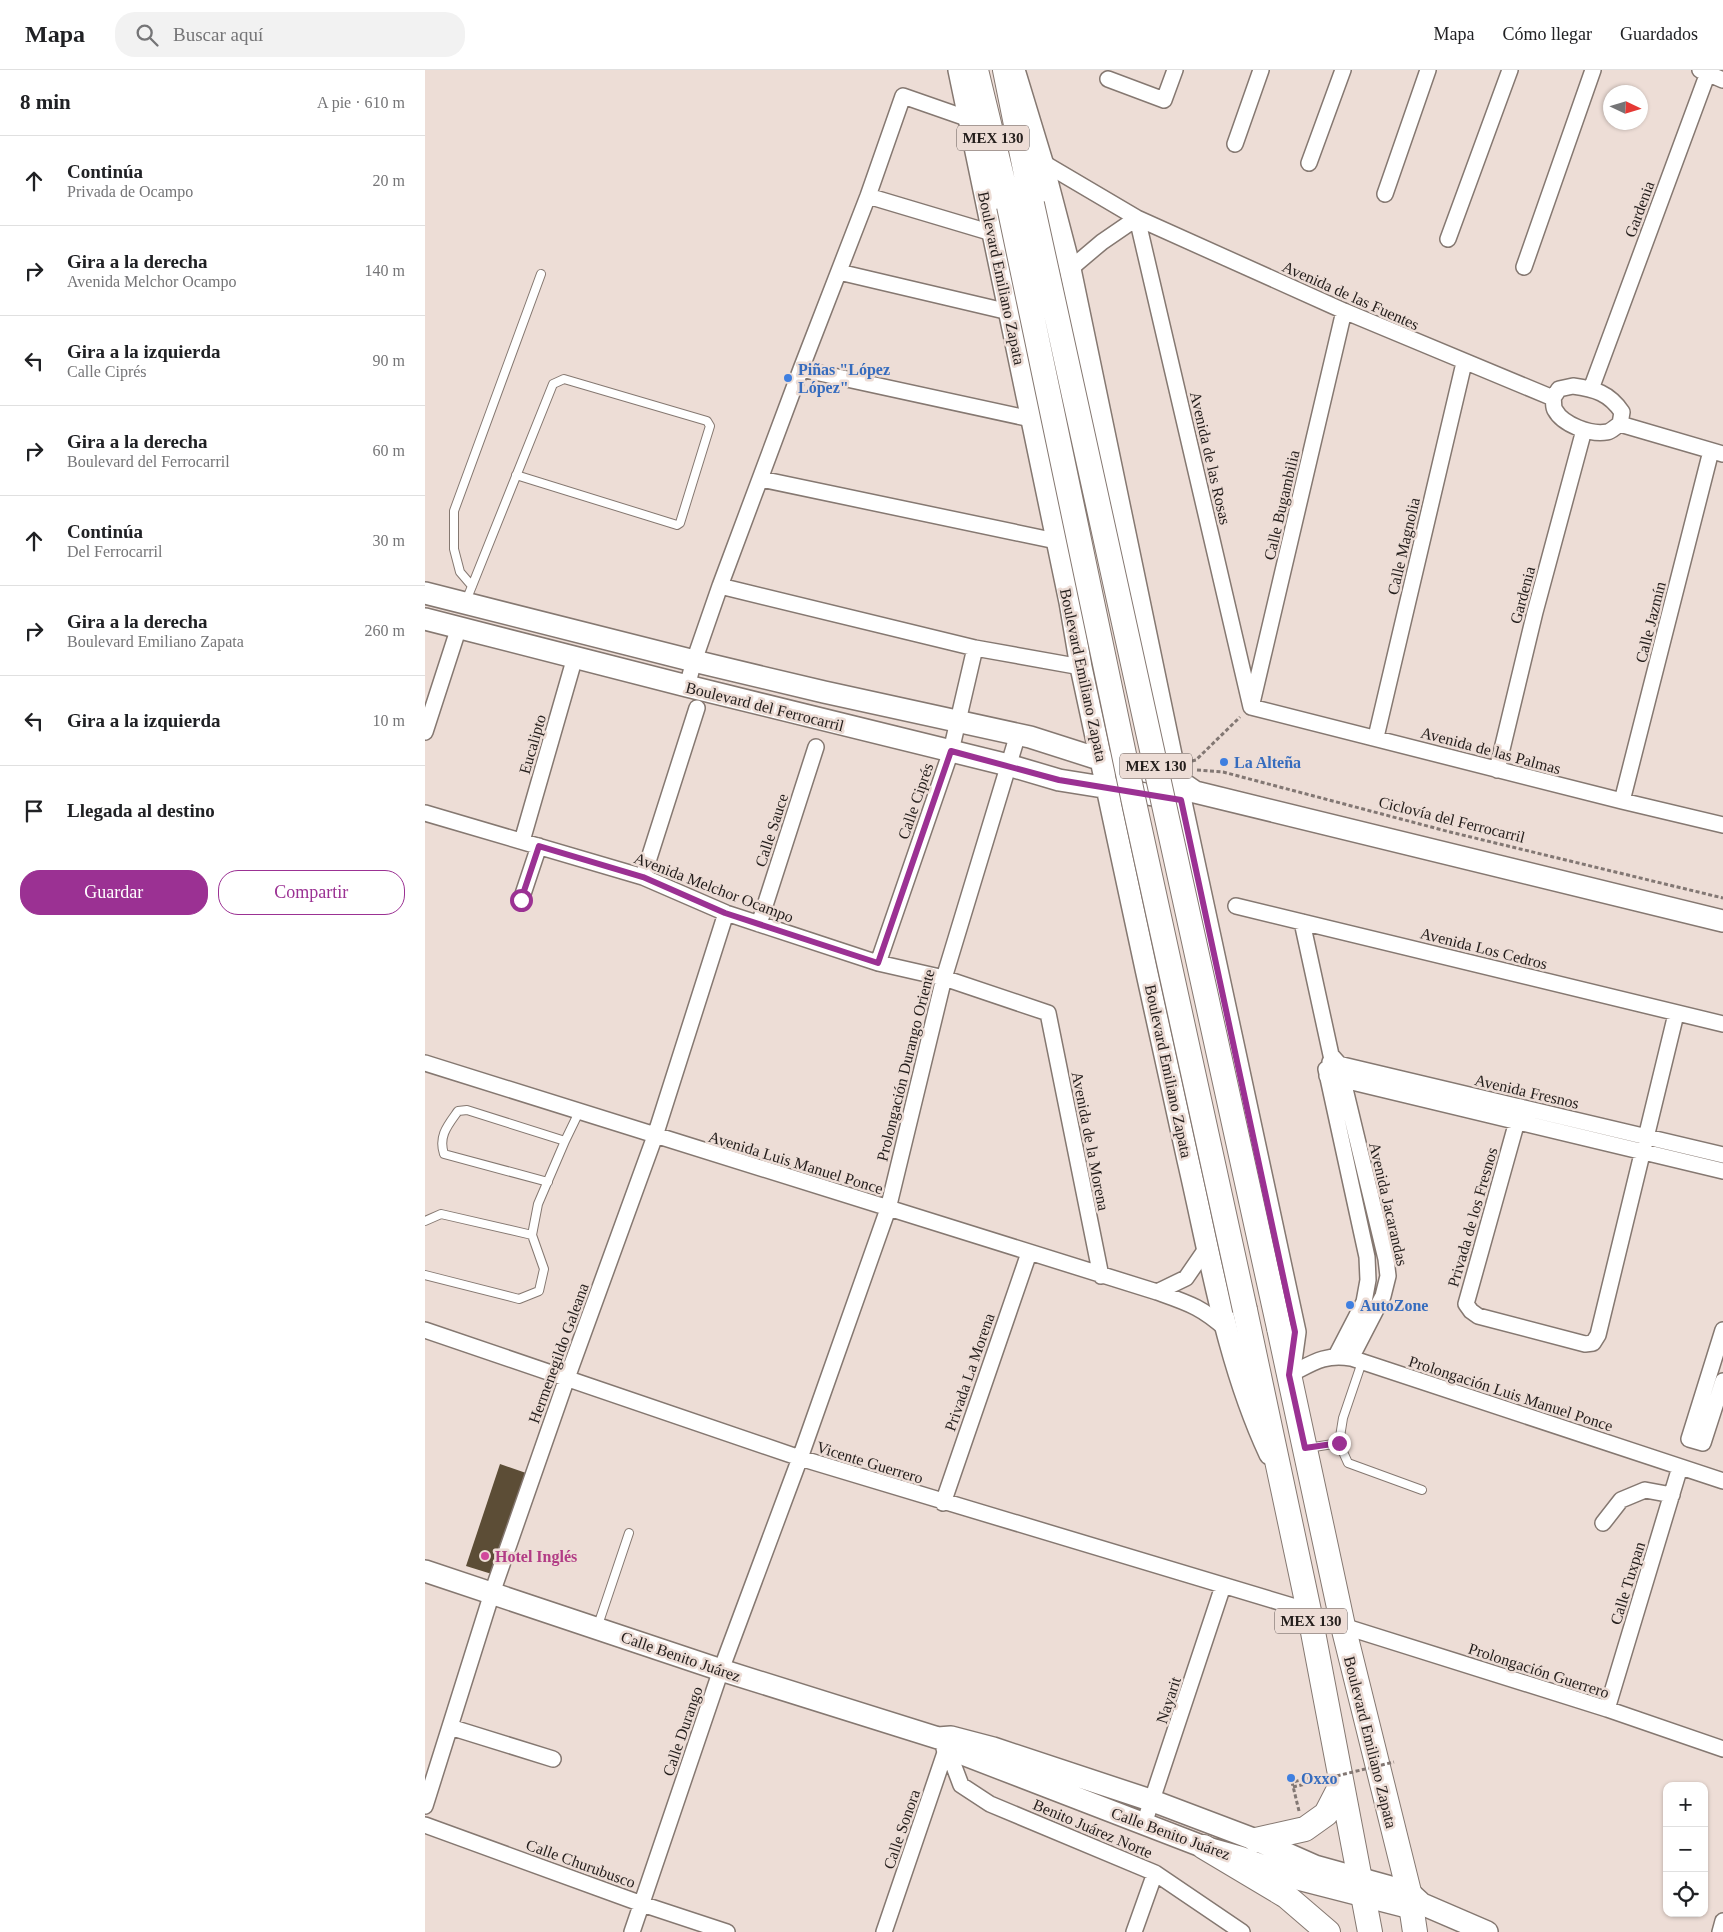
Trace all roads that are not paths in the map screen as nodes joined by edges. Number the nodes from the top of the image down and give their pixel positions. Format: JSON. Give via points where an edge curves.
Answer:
{"nodes":[{"id":1,"x":959,"y":70,"type":"edge"},
{"id":2,"x":975,"y":70,"type":"edge"},
{"id":3,"x":1005,"y":70,"type":"edge"},
{"id":4,"x":1014,"y":70,"type":"edge"},
{"id":5,"x":1175,"y":70,"type":"edge"},
{"id":6,"x":1261,"y":70,"type":"edge"},
{"id":7,"x":1343,"y":70,"type":"edge"},
{"id":8,"x":1428,"y":70,"type":"edge"},
{"id":9,"x":1511,"y":70,"type":"edge"},
{"id":10,"x":1593,"y":70,"type":"edge"},
{"id":11,"x":1712,"y":71,"type":"edge"},
{"id":12,"x":1109,"y":78,"type":"dead end"},
{"id":13,"x":1723,"y":80,"type":"edge"},
{"id":14,"x":969,"y":119,"type":"junction"},
{"id":15,"x":1235,"y":144,"type":"dead end"},
{"id":16,"x":1042,"y":162,"type":"junction"},
{"id":17,"x":1309,"y":163,"type":"dead end"},
{"id":18,"x":1385,"y":194,"type":"dead end"},
{"id":19,"x":868,"y":196,"type":"junction"},
{"id":20,"x":1021,"y":205,"type":"junction"},
{"id":21,"x":1137,"y":218,"type":"junction"},
{"id":22,"x":992,"y":233,"type":"junction"},
{"id":23,"x":1448,"y":239,"type":"dead end"},
{"id":24,"x":1524,"y":267,"type":"dead end"},
{"id":25,"x":1070,"y":269,"type":"junction"},
{"id":26,"x":839,"y":272,"type":"junction"},
{"id":27,"x":541,"y":274,"type":"dead end"},
{"id":28,"x":1344,"y":311,"type":"junction"},
{"id":29,"x":1009,"y":312,"type":"junction"},
{"id":30,"x":1465,"y":363,"type":"junction"},
{"id":31,"x":801,"y":369,"type":"junction"},
{"id":32,"x":1591,"y":389,"type":"junction"},
{"id":33,"x":1553,"y":398,"type":"junction"},
{"id":34,"x":1031,"y":419,"type":"junction"},
{"id":35,"x":1620,"y":424,"type":"junction"},
{"id":36,"x":1583,"y":430,"type":"junction"},
{"id":37,"x":1717,"y":453,"type":"edge"},
{"id":38,"x":516,"y":475,"type":"junction"},
{"id":39,"x":761,"y":479,"type":"junction"},
{"id":40,"x":1056,"y":541,"type":"junction"},
{"id":41,"x":720,"y":586,"type":"junction"},
{"id":42,"x":425,"y":592,"type":"edge"},
{"id":43,"x":469,"y":594,"type":"junction"},
{"id":44,"x":425,"y":619,"type":"edge"},
{"id":45,"x":459,"y":627,"type":"junction"},
{"id":46,"x":582,"y":632,"type":"junction"},
{"id":47,"x":975,"y":648,"type":"junction"},
{"id":48,"x":575,"y":658,"type":"junction"},
{"id":49,"x":694,"y":661,"type":"junction"},
{"id":50,"x":1081,"y":667,"type":"junction"},
{"id":51,"x":687,"y":686,"type":"junction"},
{"id":52,"x":1251,"y":707,"type":"junction"},
{"id":53,"x":697,"y":708,"type":"dead end"},
{"id":54,"x":957,"y":720,"type":"junction"},
{"id":55,"x":425,"y":732,"type":"edge"},
{"id":56,"x":1018,"y":734,"type":"junction"},
{"id":57,"x":1376,"y":738,"type":"junction"},
{"id":58,"x":816,"y":747,"type":"dead end"},
{"id":59,"x":951,"y":751,"type":"junction"},
{"id":60,"x":1102,"y":760,"type":"junction"},
{"id":61,"x":1008,"y":765,"type":"junction"},
{"id":62,"x":1497,"y":770,"type":"junction"},
{"id":63,"x":1175,"y":773,"type":"junction"},
{"id":64,"x":1107,"y":787,"type":"junction"},
{"id":65,"x":1188,"y":796,"type":"junction"},
{"id":66,"x":1622,"y":801,"type":"junction"},
{"id":67,"x":425,"y":813,"type":"edge"},
{"id":68,"x":1723,"y":824,"type":"edge"},
{"id":69,"x":522,"y":841,"type":"junction"},
{"id":70,"x":539,"y":846,"type":"junction"},
{"id":71,"x":643,"y":877,"type":"junction"},
{"id":72,"x":521,"y":900,"type":"dead end"},
{"id":73,"x":1236,"y":906,"type":"dead end"},
{"id":74,"x":725,"y":913,"type":"junction"},
{"id":75,"x":1723,"y":921,"type":"edge"},
{"id":76,"x":1303,"y":922,"type":"junction"},
{"id":77,"x":759,"y":924,"type":"junction"},
{"id":78,"x":878,"y":963,"type":"junction"},
{"id":79,"x":944,"y":978,"type":"junction"},
{"id":80,"x":1048,"y":1013,"type":"joint"},
{"id":81,"x":1676,"y":1014,"type":"junction"},
{"id":82,"x":1723,"y":1024,"type":"edge"},
{"id":83,"x":1331,"y":1060,"type":"junction"},
{"id":84,"x":426,"y":1067,"type":"edge"},
{"id":85,"x":1335,"y":1078,"type":"junction"},
{"id":86,"x":579,"y":1112,"type":"junction"},
{"id":87,"x":1519,"y":1114,"type":"junction"},
{"id":88,"x":655,"y":1136,"type":"junction"},
{"id":89,"x":1646,"y":1137,"type":"junction"},
{"id":90,"x":565,"y":1141,"type":"junction"},
{"id":91,"x":1643,"y":1152,"type":"junction"},
{"id":92,"x":1723,"y":1155,"type":"edge"},
{"id":93,"x":1723,"y":1171,"type":"edge"},
{"id":94,"x":548,"y":1182,"type":"junction"},
{"id":95,"x":888,"y":1209,"type":"junction"},
{"id":96,"x":425,"y":1220,"type":"edge"},
{"id":97,"x":532,"y":1235,"type":"junction"},
{"id":98,"x":1208,"y":1246,"type":"junction"},
{"id":99,"x":1029,"y":1253,"type":"junction"},
{"id":100,"x":425,"y":1276,"type":"edge"},
{"id":101,"x":1101,"y":1276,"type":"junction"},
{"id":102,"x":1157,"y":1292,"type":"junction"},
{"id":103,"x":425,"y":1330,"type":"edge"},
{"id":104,"x":1227,"y":1330,"type":"junction"},
{"id":105,"x":1723,"y":1330,"type":"edge"},
{"id":106,"x":1335,"y":1356,"type":"junction"},
{"id":107,"x":1356,"y":1360,"type":"junction"},
{"id":108,"x":1289,"y":1375,"type":"junction"},
{"id":109,"x":567,"y":1378,"type":"junction"},
{"id":110,"x":1723,"y":1381,"type":"edge"},
{"id":111,"x":1339,"y":1443,"type":"junction"},
{"id":112,"x":1305,"y":1448,"type":"junction"},
{"id":113,"x":800,"y":1458,"type":"junction"},
{"id":114,"x":1680,"y":1467,"type":"junction"},
{"id":115,"x":1280,"y":1477,"type":"junction"},
{"id":116,"x":1723,"y":1481,"type":"edge"},
{"id":117,"x":1422,"y":1490,"type":"dead end"},
{"id":118,"x":1672,"y":1495,"type":"junction"},
{"id":119,"x":943,"y":1502,"type":"junction"},
{"id":120,"x":1603,"y":1523,"type":"dead end"},
{"id":121,"x":629,"y":1533,"type":"dead end"},
{"id":122,"x":425,"y":1571,"type":"edge"},
{"id":123,"x":1223,"y":1586,"type":"junction"},
{"id":124,"x":492,"y":1593,"type":"junction"},
{"id":125,"x":1309,"y":1611,"type":"junction"},
{"id":126,"x":1343,"y":1626,"type":"junction"},
{"id":127,"x":597,"y":1628,"type":"junction"},
{"id":128,"x":721,"y":1670,"type":"junction"},
{"id":129,"x":1607,"y":1710,"type":"junction"},
{"id":130,"x":450,"y":1727,"type":"junction"},
{"id":131,"x":945,"y":1741,"type":"junction"},
{"id":132,"x":1723,"y":1749,"type":"edge"},
{"id":133,"x":553,"y":1759,"type":"dead end"},
{"id":134,"x":1335,"y":1779,"type":"junction"},
{"id":135,"x":1153,"y":1801,"type":"junction"},
{"id":136,"x":425,"y":1806,"type":"edge"},
{"id":137,"x":1144,"y":1824,"type":"junction"},
{"id":138,"x":425,"y":1825,"type":"edge"},
{"id":139,"x":1255,"y":1840,"type":"junction"},
{"id":140,"x":1204,"y":1847,"type":"junction"},
{"id":141,"x":1155,"y":1873,"type":"junction"},
{"id":142,"x":1362,"y":1888,"type":"junction"},
{"id":143,"x":1414,"y":1901,"type":"junction"},
{"id":144,"x":641,"y":1904,"type":"junction"},
{"id":145,"x":1723,"y":1921,"type":"edge"},
{"id":146,"x":632,"y":1932,"type":"edge"},
{"id":147,"x":727,"y":1932,"type":"edge"},
{"id":148,"x":884,"y":1932,"type":"edge"},
{"id":149,"x":1134,"y":1932,"type":"edge"},
{"id":150,"x":1242,"y":1932,"type":"edge"},
{"id":151,"x":1328,"y":1932,"type":"edge"},
{"id":152,"x":1370,"y":1932,"type":"edge"},
{"id":153,"x":1415,"y":1932,"type":"edge"},
{"id":154,"x":1487,"y":1932,"type":"edge"},
{"id":155,"x":1720,"y":1932,"type":"edge"}],
"edges":[{"from":1,"to":14,"type":"street","name":"Boulevard Emiliano Zapata"},
{"from":2,"to":20,"type":"main road","number":"MEX 130"},
{"from":3,"to":20,"type":"main road","number":"MEX 130"},
{"from":4,"to":16,"type":"street"},
{"from":5,"to":12,"type":"street","via":[[1164,100]]},
{"from":6,"to":15,"type":"street"},
{"from":7,"to":17,"type":"street"},
{"from":8,"to":18,"type":"street"},
{"from":9,"to":23,"type":"street"},
{"from":10,"to":24,"type":"street"},
{"from":11,"to":13,"type":"street"},
{"from":11,"to":32,"type":"street","name":"Gardenia"},
{"from":14,"to":19,"type":"street","via":[[903,96]]},
{"from":14,"to":22,"type":"street","name":"Boulevard Emiliano Zapata"},
{"from":16,"to":21,"type":"street","name":"Avenida de las Fuentes"},
{"from":16,"to":25,"type":"street"},
{"from":19,"to":22,"type":"street"},
{"from":19,"to":26,"type":"street"},
{"from":20,"to":108,"type":"main road","name":"Boulevard Emiliano Zapata","number":"MEX 130","bridge":true},
{"from":20,"to":115,"type":"main road","name":"Boulevard Emiliano Zapata","number":"MEX 130","bridge":true,"via":[[1137,816]]},
{"from":21,"to":25,"type":"street"},
{"from":21,"to":28,"type":"street","name":"Avenida de las Fuentes"},
{"from":21,"to":52,"type":"street","name":"Avenida de las Rosas"},
{"from":22,"to":29,"type":"street","name":"Boulevard Emiliano Zapata"},
{"from":25,"to":63,"type":"street"},
{"from":26,"to":29,"type":"street"},
{"from":26,"to":31,"type":"street"},
{"from":27,"to":43,"type":"lane","via":[[454,511],[454,549]]},
{"from":28,"to":30,"type":"street","name":"Avenida de las Fuentes"},
{"from":28,"to":52,"type":"street","name":"Calle Bugambilia"},
{"from":29,"to":34,"type":"street","name":"Boulevard Emiliano Zapata"},
{"from":30,"to":33,"type":"street","name":"Avenida de las Fuentes"},
{"from":30,"to":57,"type":"street","name":"Calle Magnolia"},
{"from":31,"to":34,"type":"street"},
{"from":31,"to":39,"type":"street"},
{"from":32,"to":33,"type":"street","via":[[1573,386],[1559,389]]},
{"from":32,"to":35,"type":"street","via":[[1614,402],[1622,412]]},
{"from":33,"to":36,"type":"street","via":[[1554,409]]},
{"from":34,"to":40,"type":"street","name":"Boulevard Emiliano Zapata"},
{"from":35,"to":36,"type":"street","via":[[1609,432]]},
{"from":35,"to":37,"type":"street"},
{"from":36,"to":62,"type":"street","name":"Gardenia"},
{"from":37,"to":66,"type":"street","name":"Calle Jazmín"},
{"from":38,"to":38,"type":"lane","via":[[553,384],[564,379],[707,421],[710,426],[677,525]]},
{"from":38,"to":43,"type":"lane"},
{"from":39,"to":40,"type":"street"},
{"from":39,"to":41,"type":"street"},
{"from":40,"to":50,"type":"street","name":"Boulevard Emiliano Zapata"},
{"from":41,"to":47,"type":"street"},
{"from":41,"to":49,"type":"street"},
{"from":42,"to":43,"type":"street","name":"Boulevard del Ferrocarril"},
{"from":43,"to":45,"type":"street"},
{"from":43,"to":46,"type":"street","name":"Boulevard del Ferrocarril"},
{"from":44,"to":45,"type":"street","name":"Boulevard del Ferrocarril"},
{"from":45,"to":48,"type":"street","name":"Boulevard del Ferrocarril"},
{"from":45,"to":55,"type":"street"},
{"from":46,"to":48,"type":"street"},
{"from":46,"to":49,"type":"street","name":"Boulevard del Ferrocarril"},
{"from":47,"to":50,"type":"street"},
{"from":47,"to":54,"type":"street","name":"Calle Ciprés"},
{"from":48,"to":51,"type":"street","name":"Boulevard del Ferrocarril"},
{"from":48,"to":69,"type":"street","name":"Eucalipto"},
{"from":49,"to":51,"type":"street"},
{"from":49,"to":54,"type":"street","name":"Boulevard del Ferrocarril"},
{"from":50,"to":60,"type":"street","name":"Boulevard Emiliano Zapata"},
{"from":51,"to":59,"type":"street","name":"Boulevard del Ferrocarril"},
{"from":52,"to":57,"type":"street","name":"Avenida de las Palmas"},
{"from":53,"to":71,"type":"street"},
{"from":54,"to":56,"type":"street","name":"Boulevard del Ferrocarril"},
{"from":54,"to":59,"type":"street","name":"Calle Ciprés"},
{"from":56,"to":60,"type":"street","name":"Boulevard del Ferrocarril"},
{"from":56,"to":61,"type":"street","name":"Prolongación Durango Oriente"},
{"from":57,"to":62,"type":"street","name":"Avenida de las Palmas"},
{"from":58,"to":77,"type":"street","name":"Calle Sauce"},
{"from":59,"to":61,"type":"street","name":"Boulevard del Ferrocarril"},
{"from":59,"to":78,"type":"street","name":"Calle Ciprés"},
{"from":60,"to":63,"type":"street","name":"Boulevard del Ferrocarril"},
{"from":60,"to":64,"type":"street","name":"Boulevard Emiliano Zapata"},
{"from":61,"to":64,"type":"street","name":"Boulevard del Ferrocarril","via":[[1059,780]]},
{"from":61,"to":79,"type":"street","name":"Prolongación Durango Oriente"},
{"from":62,"to":66,"type":"street","name":"Avenida de las Palmas"},
{"from":63,"to":65,"type":"street","name":"Boulevard del Ferrocarril"},
{"from":64,"to":65,"type":"street","name":"Boulevard del Ferrocarril"},
{"from":64,"to":98,"type":"street","name":"Boulevard Emiliano Zapata"},
{"from":65,"to":75,"type":"street","name":"Boulevard del Ferrocarril"},
{"from":65,"to":108,"type":"street","name":"Boulevard Emiliano Zapata","via":[[1295,1332]]},
{"from":66,"to":68,"type":"street","name":"Avenida de las Palmas"},
{"from":67,"to":69,"type":"street","name":"Avenida Melchor Ocampo"},
{"from":69,"to":70,"type":"street","name":"Avenida Melchor Ocampo"},
{"from":70,"to":71,"type":"street","name":"Avenida Melchor Ocampo"},
{"from":70,"to":72,"type":"street"},
{"from":71,"to":74,"type":"street","name":"Avenida Melchor Ocampo"},
{"from":73,"to":76,"type":"street","name":"Avenida Los Cedros"},
{"from":74,"to":77,"type":"street","name":"Avenida Melchor Ocampo"},
{"from":74,"to":88,"type":"street","name":"Hermenegildo Galeana"},
{"from":76,"to":81,"type":"street","name":"Avenida Los Cedros"},
{"from":76,"to":83,"type":"street","name":"Avenida Jacarandas"},
{"from":77,"to":78,"type":"street","name":"Avenida Melchor Ocampo"},
{"from":78,"to":79,"type":"street","name":"Avenida Melchor Ocampo"},
{"from":79,"to":80,"type":"street","name":"Avenida Melchor Ocampo"},
{"from":79,"to":95,"type":"street","name":"Prolongación Durango Oriente"},
{"from":80,"to":101,"type":"street","name":"Avenida de la Morena"},
{"from":81,"to":82,"type":"street","name":"Avenida Los Cedros"},
{"from":81,"to":89,"type":"street"},
{"from":83,"to":85,"type":"street","name":"Avenida Jacarandas"},
{"from":83,"to":87,"type":"street","name":"Avenida Fresnos"},
{"from":84,"to":86,"type":"street","name":"Avenida Luis Manuel Ponce"},
{"from":85,"to":87,"type":"street","name":"Avenida Fresnos"},
{"from":85,"to":106,"type":"street","name":"Avenida Jacarandas","via":[[1367,1256],[1368,1280],[1364,1302]]},
{"from":85,"to":107,"type":"street","name":"Avenida Jacarandas","via":[[1388,1276]]},
{"from":86,"to":88,"type":"street","name":"Avenida Luis Manuel Ponce"},
{"from":86,"to":90,"type":"lane"},
{"from":87,"to":89,"type":"street","name":"Avenida Fresnos"},
{"from":87,"to":91,"type":"street","name":"Avenida Fresnos"},
{"from":87,"to":91,"type":"street","name":"Privada de los Fresnos","via":[[1466,1304],[1478,1316],[1585,1344],[1593,1343],[1598,1335]]},
{"from":88,"to":95,"type":"street","name":"Avenida Luis Manuel Ponce"},
{"from":88,"to":109,"type":"street","name":"Hermenegildo Galeana"},
{"from":89,"to":91,"type":"street"},
{"from":89,"to":92,"type":"street","name":"Avenida Fresnos"},
{"from":90,"to":94,"type":"lane"},
{"from":90,"to":94,"type":"lane","via":[[467,1110],[458,1111],[445,1128],[441,1144],[445,1154]]},
{"from":91,"to":93,"type":"street","name":"Avenida Fresnos"},
{"from":94,"to":97,"type":"lane","via":[[538,1204]]},
{"from":95,"to":99,"type":"street","name":"Avenida Luis Manuel Ponce"},
{"from":95,"to":113,"type":"street","name":"Prolongación Durango Oriente"},
{"from":96,"to":97,"type":"lane","via":[[441,1214]]},
{"from":97,"to":100,"type":"lane","via":[[544,1269],[539,1292],[519,1299]]},
{"from":98,"to":102,"type":"street","via":[[1186,1278]]},
{"from":98,"to":104,"type":"street","name":"Boulevard Emiliano Zapata"},
{"from":99,"to":101,"type":"street","name":"Avenida Luis Manuel Ponce"},
{"from":99,"to":119,"type":"street","name":"Privada La Morena"},
{"from":101,"to":102,"type":"street","name":"Avenida Luis Manuel Ponce"},
{"from":102,"to":104,"type":"street","name":"Avenida Luis Manuel Ponce","via":[[1197,1307]]},
{"from":103,"to":109,"type":"street","name":"Vicente Guerrero"},
{"from":104,"to":115,"type":"street","name":"Boulevard Emiliano Zapata","via":[[1258,1430]]},
{"from":105,"to":110,"type":"street","via":[[1689,1439],[1703,1444]]},
{"from":106,"to":107,"type":"street","name":"Prolongación Luis Manuel Ponce"},
{"from":106,"to":108,"type":"street","name":"Prolongación Luis Manuel Ponce","via":[[1319,1359]]},
{"from":107,"to":111,"type":"lane"},
{"from":107,"to":114,"type":"street","name":"Prolongación Luis Manuel Ponce"},
{"from":108,"to":112,"type":"main road","name":"Boulevard Emiliano Zapata","number":"MEX 130"},
{"from":109,"to":113,"type":"street","name":"Vicente Guerrero"},
{"from":109,"to":124,"type":"street","name":"Hermenegildo Galeana"},
{"from":111,"to":112,"type":"lane"},
{"from":111,"to":117,"type":"lane","via":[[1348,1463]]},
{"from":112,"to":126,"type":"main road","name":"Boulevard Emiliano Zapata","number":"MEX 130"},
{"from":113,"to":119,"type":"street","name":"Vicente Guerrero"},
{"from":113,"to":128,"type":"street","name":"Calle Durango"},
{"from":114,"to":116,"type":"street","name":"Prolongación Luis Manuel Ponce"},
{"from":114,"to":118,"type":"street","name":"Calle Tuxpan"},
{"from":115,"to":125,"type":"main road","name":"Boulevard Emiliano Zapata","number":"MEX 130"},
{"from":118,"to":120,"type":"street","via":[[1645,1490],[1621,1500]]},
{"from":118,"to":129,"type":"street","name":"Calle Tuxpan"},
{"from":119,"to":123,"type":"street","name":"Vicente Guerrero"},
{"from":121,"to":127,"type":"lane"},
{"from":122,"to":124,"type":"street","name":"Calle Benito Juárez"},
{"from":123,"to":125,"type":"street","name":"Vicente Guerrero"},
{"from":123,"to":135,"type":"street","name":"Nayarit"},
{"from":124,"to":127,"type":"street","name":"Calle Benito Juárez"},
{"from":124,"to":130,"type":"street","name":"Hermenegildo Galeana"},
{"from":125,"to":134,"type":"main road","name":"Boulevard Emiliano Zapata","number":"MEX 130"},
{"from":126,"to":129,"type":"street","name":"Prolongación Guerrero"},
{"from":126,"to":143,"type":"main road","name":"Boulevard Emiliano Zapata","number":"MEX 130"},
{"from":127,"to":128,"type":"street","name":"Calle Benito Juárez"},
{"from":128,"to":131,"type":"street","name":"Calle Benito Juárez"},
{"from":128,"to":144,"type":"street","name":"Calle Durango"},
{"from":129,"to":132,"type":"street","name":"Prolongación Guerrero"},
{"from":130,"to":133,"type":"street"},
{"from":130,"to":136,"type":"street","name":"Hermenegildo Galeana"},
{"from":131,"to":135,"type":"street","name":"Calle Benito Juárez","via":[[993,1748]]},
{"from":131,"to":137,"type":"street","name":"Calle Benito Juárez"},
{"from":131,"to":141,"type":"street","name":"Benito Juárez Norte","via":[[961,1786],[990,1804]]},
{"from":131,"to":148,"type":"street","name":"Calle Sonora"},
{"from":134,"to":139,"type":"main road","via":[[1326,1814],[1304,1829]]},
{"from":134,"to":142,"type":"main road","name":"Boulevard Emiliano Zapata","number":"MEX 130"},
{"from":135,"to":137,"type":"street","name":"Nayarit"},
{"from":135,"to":139,"type":"street","name":"Calle Benito Juárez"},
{"from":137,"to":140,"type":"street","name":"Calle Benito Juárez"},
{"from":138,"to":144,"type":"street","name":"Calle Churubusco"},
{"from":139,"to":142,"type":"street","name":"Calle Benito Juárez"},
{"from":140,"to":142,"type":"street","name":"Calle Benito Juárez","via":[[1298,1879]]},
{"from":140,"to":151,"type":"main road","via":[[1286,1896]]},
{"from":141,"to":149,"type":"street"},
{"from":141,"to":150,"type":"street","name":"Benito Juárez Norte"},
{"from":142,"to":143,"type":"street","name":"Calle Benito Juárez"},
{"from":142,"to":152,"type":"main road","name":"Boulevard Emiliano Zapata","number":"MEX 130"},
{"from":143,"to":153,"type":"main road","name":"Boulevard Emiliano Zapata","number":"MEX 130"},
{"from":143,"to":154,"type":"street","name":"Calle Benito Juárez"},
{"from":144,"to":146,"type":"street","name":"Calle Durango"},
{"from":144,"to":147,"type":"street","name":"Calle Churubusco"},
{"from":145,"to":155,"type":"street"}]}
